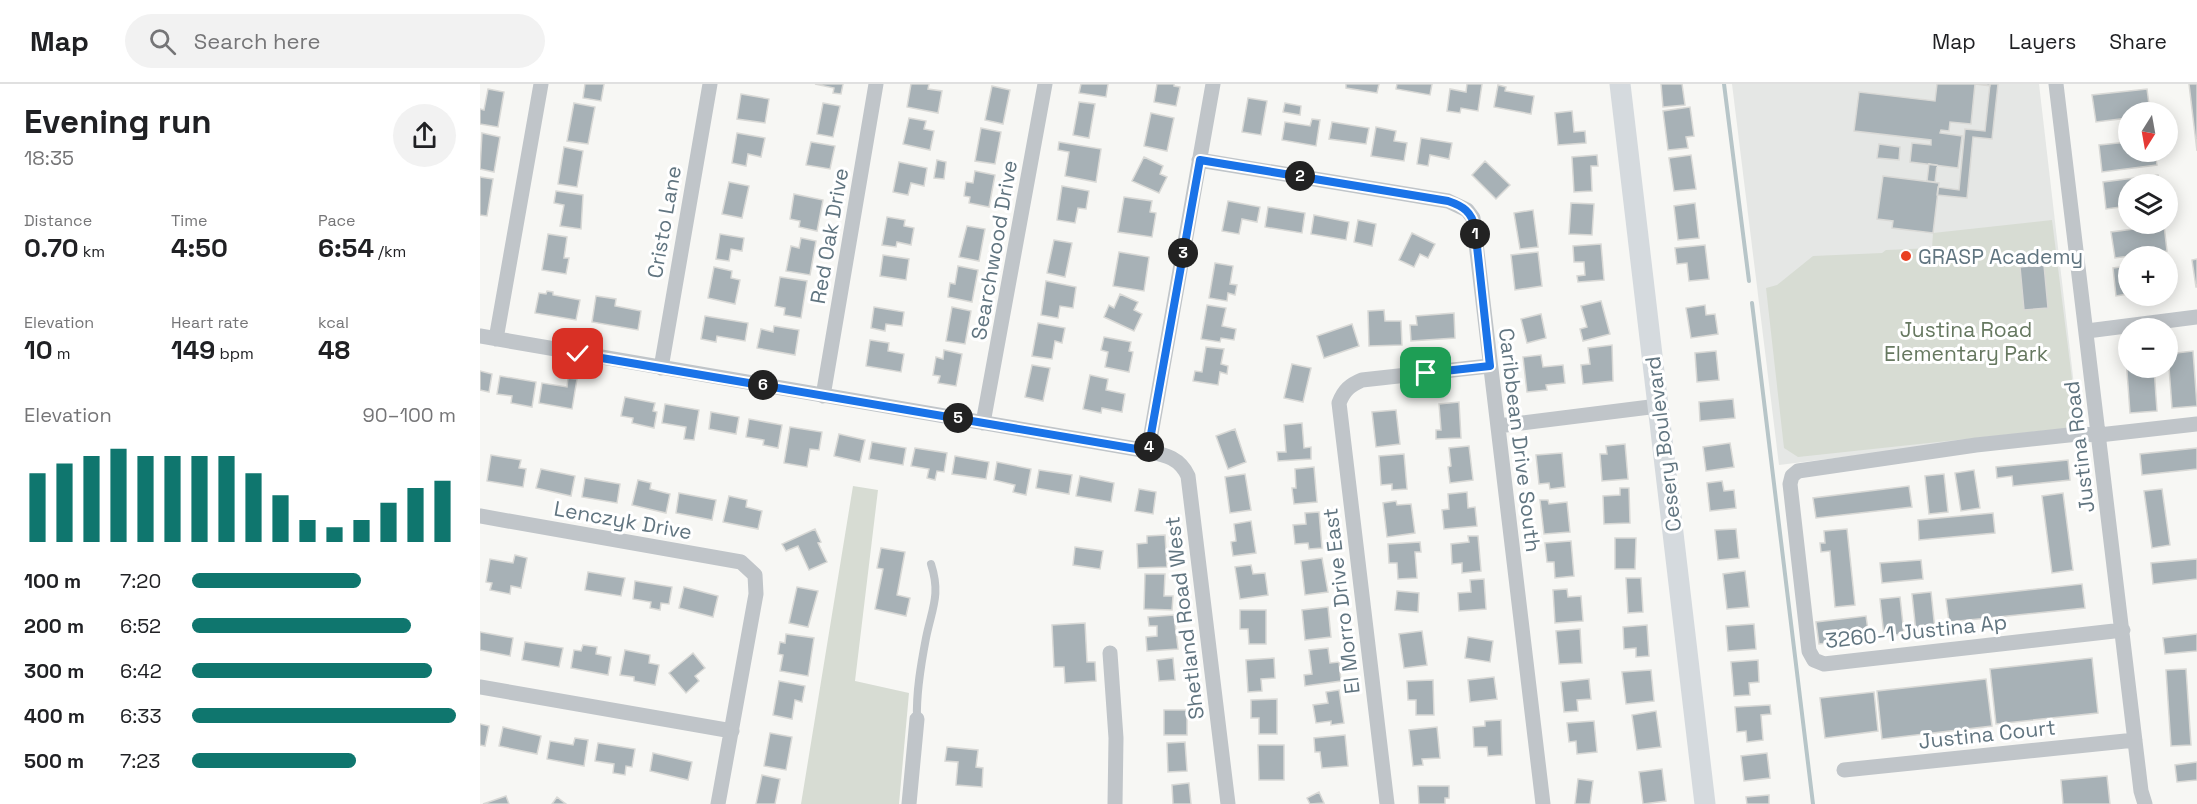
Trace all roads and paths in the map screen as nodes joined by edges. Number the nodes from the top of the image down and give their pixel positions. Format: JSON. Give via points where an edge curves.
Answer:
{"nodes":[{"id":1,"x":541,"y":84,"type":"edge"},
{"id":2,"x":710,"y":84,"type":"edge"},
{"id":3,"x":876,"y":84,"type":"edge"},
{"id":4,"x":1045,"y":84,"type":"edge"},
{"id":5,"x":1213,"y":84,"type":"edge"},
{"id":6,"x":1620,"y":84,"type":"edge"},
{"id":7,"x":2056,"y":84,"type":"edge"},
{"id":8,"x":1200,"y":160,"type":"junction"},
{"id":9,"x":2197,"y":317,"type":"edge"},
{"id":10,"x":2087,"y":331,"type":"junction"},
{"id":11,"x":480,"y":336,"type":"edge"},
{"id":12,"x":496,"y":339,"type":"junction"},
{"id":13,"x":1490,"y":366,"type":"junction"},
{"id":14,"x":661,"y":368,"type":"junction"},
{"id":15,"x":822,"y":396,"type":"junction"},
{"id":16,"x":1658,"y":406,"type":"junction"},
{"id":17,"x":983,"y":423,"type":"junction"},
{"id":18,"x":2197,"y":424,"type":"edge"},
{"id":19,"x":1498,"y":426,"type":"junction"},
{"id":20,"x":2098,"y":435,"type":"junction"},
{"id":21,"x":1148,"y":451,"type":"junction"},
{"id":22,"x":480,"y":516,"type":"edge"},
{"id":23,"x":931,"y":564,"type":"dead end"},
{"id":24,"x":2123,"y":630,"type":"junction"},
{"id":25,"x":1110,"y":653,"type":"dead end"},
{"id":26,"x":480,"y":687,"type":"edge"},
{"id":27,"x":917,"y":718,"type":"joint"},
{"id":28,"x":732,"y":731,"type":"junction"},
{"id":29,"x":2135,"y":740,"type":"junction"},
{"id":30,"x":1844,"y":770,"type":"dead end"},
{"id":31,"x":718,"y":804,"type":"edge"},
{"id":32,"x":909,"y":804,"type":"edge"},
{"id":33,"x":1115,"y":804,"type":"edge"},
{"id":34,"x":1228,"y":804,"type":"edge"},
{"id":35,"x":1387,"y":804,"type":"edge"},
{"id":36,"x":1543,"y":804,"type":"edge"},
{"id":37,"x":1706,"y":804,"type":"edge"},
{"id":38,"x":2145,"y":804,"type":"edge"}],
"edges":[{"from":1,"to":12,"type":"street"},
{"from":2,"to":14,"type":"street","name":"Cristo Lane"},
{"from":3,"to":15,"type":"street","name":"Red Oak Drive"},
{"from":4,"to":17,"type":"street","name":"Searchwood Drive"},
{"from":5,"to":8,"type":"street"},
{"from":6,"to":16,"type":"main road","name":"Cesery Boulevard"},
{"from":7,"to":10,"type":"street","name":"Justina Road"},
{"from":8,"to":13,"type":"street","name":"Caribbean Drive South","via":[[1448,201],[1467,210],[1475,228]]},
{"from":8,"to":21,"type":"street"},
{"from":9,"to":10,"type":"street"},
{"from":10,"to":20,"type":"street","name":"Justina Road"},
{"from":11,"to":12,"type":"street","name":"Shetland Road West"},
{"from":12,"to":14,"type":"street","name":"Shetland Road West"},
{"from":13,"to":19,"type":"street","name":"Caribbean Drive South"},
{"from":13,"to":35,"type":"street","name":"El Morro Drive East","via":[[1362,380],[1351,385],[1339,403]]},
{"from":14,"to":15,"type":"street","name":"Shetland Road West"},
{"from":15,"to":17,"type":"street","name":"Shetland Road West"},
{"from":16,"to":19,"type":"street"},
{"from":16,"to":37,"type":"main road","name":"Cesery Boulevard"},
{"from":17,"to":21,"type":"street","name":"Shetland Road West"},
{"from":18,"to":20,"type":"street"},
{"from":19,"to":36,"type":"street","name":"Caribbean Drive South"},
{"from":20,"to":24,"type":"street","name":"Justina Road"},
{"from":20,"to":24,"type":"street","name":"3260-1 Justina Ap","via":[[1987,444],[1798,471],[1790,484],[1809,651],[1814,660],[1824,664]]},
{"from":21,"to":34,"type":"street","name":"Shetland Road West","via":[[1170,456],[1188,476]]},
{"from":22,"to":28,"type":"street","name":"Lenczyk Drive","via":[[741,562],[755,575],[756,594]]},
{"from":23,"to":27,"type":"lane","via":[[936,597],[923,657]]},
{"from":24,"to":29,"type":"street","name":"Justina Road"},
{"from":25,"to":33,"type":"street","via":[[1116,738]]},
{"from":26,"to":28,"type":"street"},
{"from":27,"to":32,"type":"street"},
{"from":28,"to":31,"type":"street"},
{"from":29,"to":30,"type":"street","name":"Justina Court"},
{"from":29,"to":38,"type":"street","name":"Justina Road"}]}
